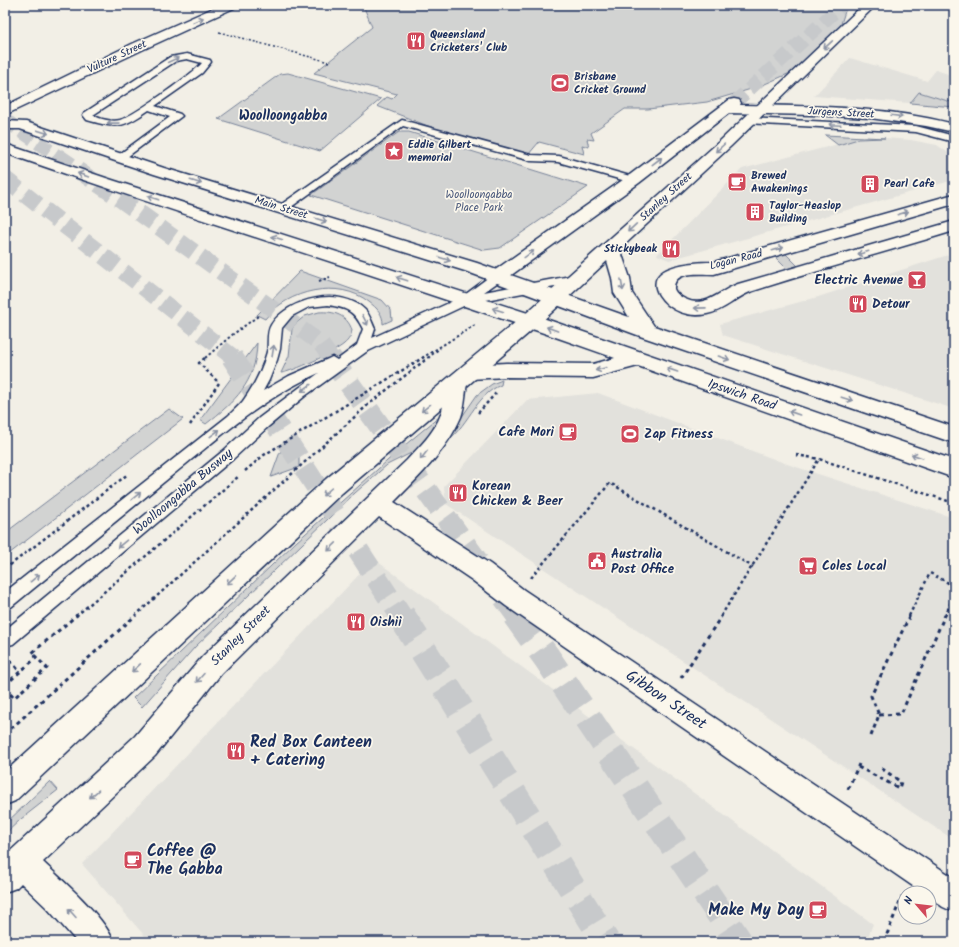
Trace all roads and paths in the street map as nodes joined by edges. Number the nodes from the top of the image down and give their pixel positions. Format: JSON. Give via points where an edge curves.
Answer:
{"nodes":[{"id":1,"x":230,"y":5,"type":"edge"},
{"id":2,"x":870,"y":5,"type":"edge"},
{"id":3,"x":218,"y":32,"type":"dead end"},
{"id":4,"x":328,"y":62,"type":"dead end"},
{"id":5,"x":148,"y":107,"type":"junction"},
{"id":6,"x":5,"y":110,"type":"edge"},
{"id":7,"x":754,"y":115,"type":"junction"},
{"id":8,"x":5,"y":125,"type":"edge"},
{"id":9,"x":954,"y":128,"type":"edge"},
{"id":10,"x":954,"y":139,"type":"edge"},
{"id":11,"x":5,"y":148,"type":"edge"},
{"id":12,"x":120,"y":158,"type":"junction"},
{"id":13,"x":633,"y":180,"type":"junction"},
{"id":14,"x":954,"y":199,"type":"edge"},
{"id":15,"x":283,"y":208,"type":"junction"},
{"id":16,"x":954,"y":226,"type":"edge"},
{"id":17,"x":612,"y":247,"type":"junction"},
{"id":18,"x":330,"y":277,"type":"dead end"},
{"id":19,"x":498,"y":277,"type":"junction"},
{"id":20,"x":576,"y":279,"type":"junction"},
{"id":21,"x":317,"y":282,"type":"dead end"},
{"id":22,"x":529,"y":288,"type":"junction"},
{"id":23,"x":555,"y":298,"type":"junction"},
{"id":24,"x":466,"y":300,"type":"junction"},
{"id":25,"x":263,"y":313,"type":"dead end"},
{"id":26,"x":478,"y":321,"type":"dead end"},
{"id":27,"x":530,"y":321,"type":"junction"},
{"id":28,"x":647,"y":331,"type":"junction"},
{"id":29,"x":450,"y":340,"type":"junction"},
{"id":30,"x":361,"y":349,"type":"junction"},
{"id":31,"x":639,"y":359,"type":"junction"},
{"id":32,"x":463,"y":378,"type":"junction"},
{"id":33,"x":233,"y":419,"type":"junction"},
{"id":34,"x":184,"y":430,"type":"dead end"},
{"id":35,"x":954,"y":435,"type":"edge"},
{"id":36,"x":796,"y":455,"type":"dead end"},
{"id":37,"x":819,"y":459,"type":"junction"},
{"id":38,"x":954,"y":469,"type":"edge"},
{"id":39,"x":128,"y":473,"type":"dead end"},
{"id":40,"x":954,"y":502,"type":"edge"},
{"id":41,"x":377,"y":503,"type":"junction"},
{"id":42,"x":753,"y":567,"type":"junction"},
{"id":43,"x":5,"y":569,"type":"edge"},
{"id":44,"x":954,"y":586,"type":"edge"},
{"id":45,"x":954,"y":595,"type":"edge"},
{"id":46,"x":515,"y":598,"type":"junction"},
{"id":47,"x":5,"y":602,"type":"edge"},
{"id":48,"x":7,"y":639,"type":"dead end"},
{"id":49,"x":5,"y":656,"type":"edge"},
{"id":50,"x":36,"y":658,"type":"junction"},
{"id":51,"x":20,"y":672,"type":"junction"},
{"id":52,"x":5,"y":685,"type":"edge"},
{"id":53,"x":5,"y":688,"type":"edge"},
{"id":54,"x":666,"y":700,"type":"junction"},
{"id":55,"x":879,"y":716,"type":"junction"},
{"id":56,"x":5,"y":734,"type":"edge"},
{"id":57,"x":871,"y":736,"type":"dead end"},
{"id":58,"x":858,"y":768,"type":"dead end"},
{"id":59,"x":881,"y":768,"type":"dead end"},
{"id":60,"x":5,"y":791,"type":"edge"},
{"id":61,"x":913,"y":867,"type":"junction"},
{"id":62,"x":12,"y":870,"type":"edge"},
{"id":63,"x":954,"y":896,"type":"edge"},
{"id":64,"x":98,"y":942,"type":"edge"},
{"id":65,"x":884,"y":942,"type":"edge"}],
"edges":[{"from":6,"to":1,"type":"main road","name":"Vulture Street","one_way":true},
{"from":2,"to":7,"type":"main road","name":"Stanley Street","one_way":true},
{"from":3,"to":4,"type":"path"},
{"from":5,"to":5,"type":"lane","one_way":true,"via":[[115,125],[90,118],[88,115],[98,106],[173,59],[187,56],[207,62],[196,73]]},
{"from":5,"to":12,"type":"lane","via":[[177,116]]},
{"from":7,"to":9,"type":"main road","name":"Jurgens Street","one_way":true,"via":[[888,115]]},
{"from":10,"to":7,"type":"lane","name":"Jurgens Street","one_way":true,"via":[[916,129]]},
{"from":13,"to":7,"type":"main road","name":"Jurgens Street","one_way":true,"via":[[730,106]]},
{"from":7,"to":17,"type":"main road","name":"Stanley Street","one_way":true},
{"from":8,"to":12,"type":"main road","name":"Main Street","one_way":true,"via":[[21,125]]},
{"from":24,"to":11,"type":"main road","one_way":true},
{"from":12,"to":15,"type":"main road","name":"Main Street","one_way":true},
{"from":13,"to":15,"type":"lane","via":[[559,159],[531,158],[402,123]]},
{"from":19,"to":13,"type":"main road","one_way":true},
{"from":16,"to":14,"type":"main road","name":"Logan Road","one_way":true,"via":[[740,289],[708,308],[688,307],[678,303],[670,298],[666,291],[667,279],[679,271],[719,266]]},
{"from":15,"to":19,"type":"main road","name":"Main Street","one_way":true},
{"from":17,"to":20,"type":"main road","name":"Stanley Street"},
{"from":17,"to":28,"type":"main road","one_way":true,"via":[[623,293]]},
{"from":18,"to":21,"type":"path"},
{"from":19,"to":22,"type":"main road","name":"Main Street"},
{"from":19,"to":24,"type":"lane","name":"Woolloongabba Busway"},
{"from":20,"to":22,"type":"lane","name":"Woolloongabba Busway"},
{"from":20,"to":23,"type":"main road","name":"Stanley Street"},
{"from":22,"to":23,"type":"main road","name":"Main Street"},
{"from":22,"to":24,"type":"lane","name":"Woolloongabba Busway"},
{"from":23,"to":27,"type":"main road","name":"Stanley Street"},
{"from":23,"to":28,"type":"main road"},
{"from":27,"to":24,"type":"main road","one_way":true},
{"from":24,"to":30,"type":"lane","name":"Woolloongabba Busway"},
{"from":25,"to":34,"type":"path","via":[[199,362],[219,382]]},
{"from":26,"to":29,"type":"path"},
{"from":31,"to":27,"type":"main road","name":"Ipswich Road","one_way":true},
{"from":27,"to":32,"type":"main road","name":"Stanley Street"},
{"from":28,"to":35,"type":"main road","one_way":true},
{"from":29,"to":50,"type":"path","via":[[264,455],[32,653]]},
{"from":29,"to":56,"type":"path","via":[[370,404]]},
{"from":30,"to":33,"type":"lane","name":"Woolloongabba Busway","via":[[293,379]]},
{"from":33,"to":30,"type":"lane","name":"Woolloongabba Busway","one_way":true,"via":[[247,405],[263,380],[272,360],[276,327],[297,307],[307,303],[328,301],[355,308],[365,319],[369,329]]},
{"from":30,"to":48,"type":"lane","name":"Woolloongabba Busway","one_way":true,"via":[[264,422]]},
{"from":31,"to":32,"type":"main road","one_way":true,"via":[[593,371],[506,370]]},
{"from":38,"to":31,"type":"main road","name":"Ipswich Road","one_way":true},
{"from":32,"to":41,"type":"main road","name":"Stanley Street","one_way":true,"via":[[450,416],[423,458]]},
{"from":32,"to":60,"type":"main road","name":"Stanley Street","one_way":true,"via":[[282,532]]},
{"from":47,"to":33,"type":"lane","name":"Woolloongabba Busway","one_way":true},
{"from":36,"to":37,"type":"path"},
{"from":37,"to":40,"type":"path"},
{"from":37,"to":42,"type":"path"},
{"from":39,"to":43,"type":"path"},
{"from":41,"to":46,"type":"main road","name":"Gibbon Street","via":[[481,572]]},
{"from":41,"to":62,"type":"main road","name":"Stanley Street","one_way":true,"via":[[212,665],[145,746]]},
{"from":42,"to":46,"type":"path","via":[[610,483]]},
{"from":42,"to":54,"type":"path"},
{"from":44,"to":55,"type":"path","via":[[930,573],[871,696]]},
{"from":45,"to":55,"type":"path","via":[[901,714]]},
{"from":46,"to":54,"type":"main road","name":"Gibbon Street"},
{"from":49,"to":51,"type":"path"},
{"from":50,"to":51,"type":"path"},
{"from":50,"to":53,"type":"path","via":[[47,668],[14,698]]},
{"from":51,"to":52,"type":"path"},
{"from":54,"to":61,"type":"main road","name":"Gibbon Street"},
{"from":55,"to":57,"type":"path"},
{"from":58,"to":59,"type":"path","via":[[899,788],[901,782]]},
{"from":61,"to":63,"type":"main road","name":"Gibbon Street"},
{"from":61,"to":65,"type":"path"},
{"from":64,"to":62,"type":"main road","one_way":true,"via":[[59,898]]}]}
